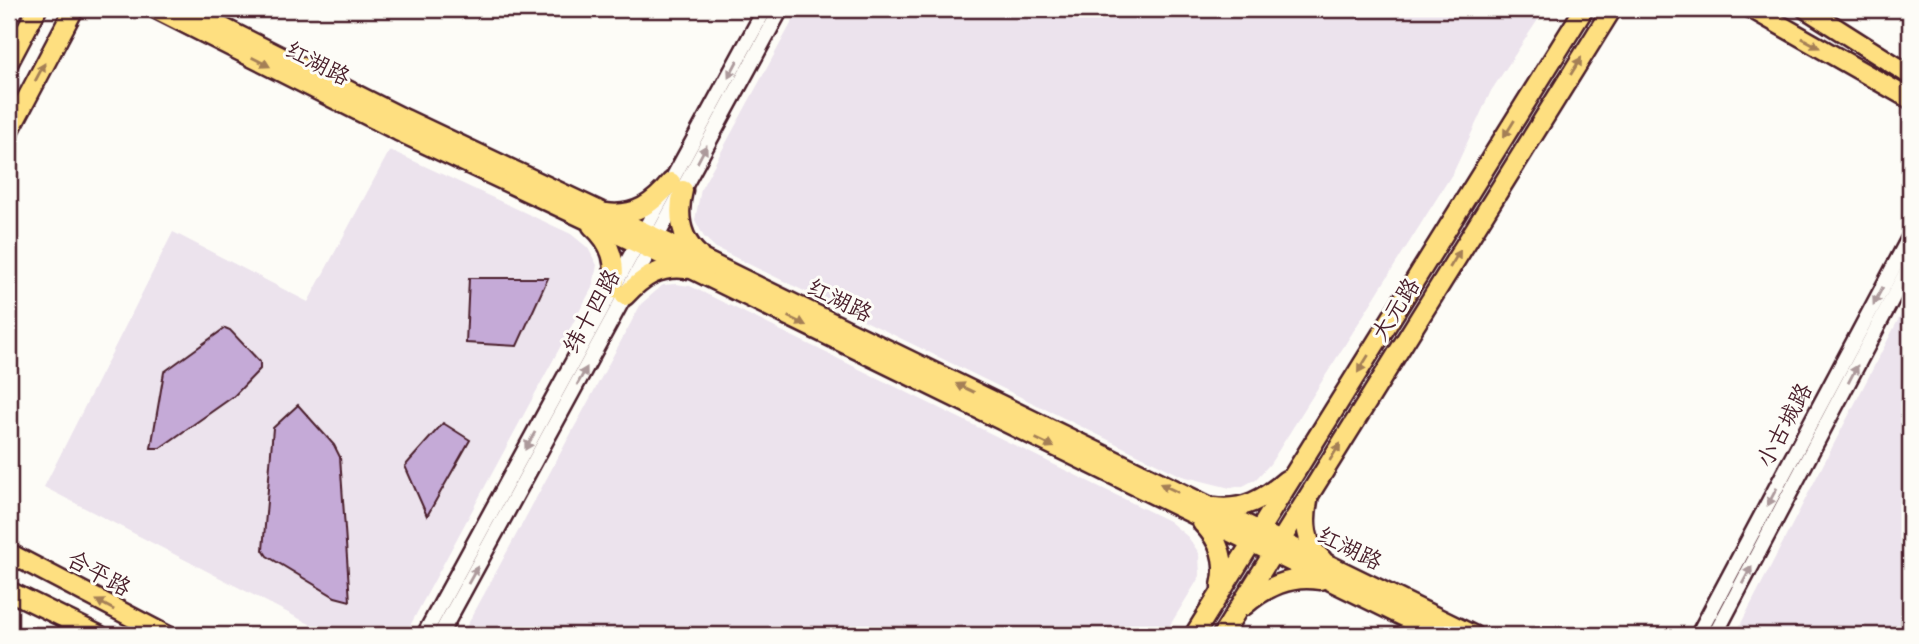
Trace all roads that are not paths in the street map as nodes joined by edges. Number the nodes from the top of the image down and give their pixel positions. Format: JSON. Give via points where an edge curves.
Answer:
{"nodes":[{"id":1,"x":37,"y":9,"type":"edge"},
{"id":2,"x":156,"y":9,"type":"edge"},
{"id":3,"x":186,"y":9,"type":"edge"},
{"id":4,"x":765,"y":9,"type":"edge"},
{"id":5,"x":781,"y":9,"type":"edge"},
{"id":6,"x":1576,"y":9,"type":"edge"},
{"id":7,"x":1584,"y":9,"type":"edge"},
{"id":8,"x":1612,"y":9,"type":"edge"},
{"id":9,"x":1623,"y":9,"type":"edge"},
{"id":10,"x":1752,"y":9,"type":"edge"},
{"id":11,"x":1806,"y":9,"type":"edge"},
{"id":12,"x":74,"y":12,"type":"edge"},
{"id":13,"x":1572,"y":28,"type":"junction"},
{"id":14,"x":1591,"y":41,"type":"junction"},
{"id":15,"x":9,"y":62,"type":"edge"},
{"id":16,"x":1910,"y":75,"type":"edge"},
{"id":17,"x":1910,"y":99,"type":"edge"},
{"id":18,"x":9,"y":132,"type":"edge"},
{"id":19,"x":677,"y":186,"type":"junction"},
{"id":20,"x":598,"y":211,"type":"junction"},
{"id":21,"x":578,"y":216,"type":"junction"},
{"id":22,"x":1910,"y":236,"type":"edge"},
{"id":23,"x":647,"y":241,"type":"junction"},
{"id":24,"x":1910,"y":265,"type":"edge"},
{"id":25,"x":703,"y":267,"type":"junction"},
{"id":26,"x":619,"y":293,"type":"junction"},
{"id":27,"x":1298,"y":468,"type":"junction"},
{"id":28,"x":1315,"y":485,"type":"junction"},
{"id":29,"x":1200,"y":512,"type":"junction"},
{"id":30,"x":1255,"y":538,"type":"junction"},
{"id":31,"x":1276,"y":548,"type":"junction"},
{"id":32,"x":9,"y":553,"type":"edge"},
{"id":33,"x":1331,"y":574,"type":"junction"},
{"id":34,"x":9,"y":592,"type":"edge"},
{"id":35,"x":1218,"y":597,"type":"junction"},
{"id":36,"x":1234,"y":616,"type":"junction"},
{"id":37,"x":99,"y":635,"type":"edge"},
{"id":38,"x":166,"y":635,"type":"edge"},
{"id":39,"x":424,"y":635,"type":"edge"},
{"id":40,"x":440,"y":635,"type":"edge"},
{"id":41,"x":1194,"y":635,"type":"edge"},
{"id":42,"x":1222,"y":635,"type":"edge"},
{"id":43,"x":1441,"y":635,"type":"edge"},
{"id":44,"x":1473,"y":635,"type":"edge"},
{"id":45,"x":1698,"y":635,"type":"edge"},
{"id":46,"x":1715,"y":635,"type":"edge"}],
"edges":[{"from":1,"to":15,"type":"main road"},
{"from":2,"to":21,"type":"main road","name":"红湖路","one_way":true},
{"from":3,"to":20,"type":"main road","name":"红湖路"},
{"from":4,"to":19,"type":"street","name":"纬十四路","one_way":true},
{"from":19,"to":5,"type":"street","name":"纬十四路","one_way":true},
{"from":6,"to":13,"type":"main road"},
{"from":7,"to":13,"type":"main road","name":"大元路"},
{"from":8,"to":14,"type":"main road","name":"大元路"},
{"from":9,"to":14,"type":"main road"},
{"from":10,"to":17,"type":"main road","one_way":true},
{"from":11,"to":16,"type":"main road"},
{"from":18,"to":12,"type":"main road","one_way":true},
{"from":13,"to":27,"type":"main road","name":"大元路","one_way":true},
{"from":28,"to":14,"type":"main road","name":"大元路","one_way":true},
{"from":19,"to":20,"type":"main road","via":[[634,212]]},
{"from":19,"to":23,"type":"street","name":"纬十四路"},
{"from":19,"to":25,"type":"main road","via":[[682,229]]},
{"from":20,"to":23,"type":"main road","name":"红湖路"},
{"from":21,"to":23,"type":"main road","name":"红湖路"},
{"from":21,"to":26,"type":"main road","via":[[609,244]]},
{"from":22,"to":45,"type":"street","name":"小古城路","one_way":true},
{"from":23,"to":25,"type":"main road","name":"红湖路"},
{"from":23,"to":26,"type":"street","name":"纬十四路"},
{"from":46,"to":24,"type":"street","name":"小古城路","one_way":true},
{"from":25,"to":26,"type":"main road","via":[[654,272]]},
{"from":25,"to":29,"type":"main road","name":"红湖路"},
{"from":26,"to":39,"type":"street","name":"纬十四路","one_way":true},
{"from":40,"to":26,"type":"street","name":"纬十四路","one_way":true},
{"from":27,"to":29,"type":"main road","via":[[1258,501]]},
{"from":27,"to":30,"type":"main road","name":"大元路"},
{"from":28,"to":31,"type":"main road","name":"大元路"},
{"from":28,"to":33,"type":"main road","via":[[1306,514],[1309,543]]},
{"from":29,"to":30,"type":"main road","name":"红湖路"},
{"from":29,"to":35,"type":"main road","via":[[1223,557]]},
{"from":30,"to":31,"type":"main road","name":"红湖路"},
{"from":30,"to":35,"type":"main road","name":"大元路"},
{"from":31,"to":33,"type":"main road","name":"红湖路"},
{"from":31,"to":36,"type":"main road","name":"大元路"},
{"from":38,"to":32,"type":"main road","name":"合平路","one_way":true},
{"from":33,"to":36,"type":"main road","via":[[1270,587]]},
{"from":33,"to":43,"type":"main road","name":"红湖路"},
{"from":33,"to":44,"type":"main road","name":"红湖路"},
{"from":34,"to":37,"type":"main road"},
{"from":35,"to":41,"type":"main road","name":"大元路"},
{"from":36,"to":42,"type":"main road","name":"大元路"}]}
